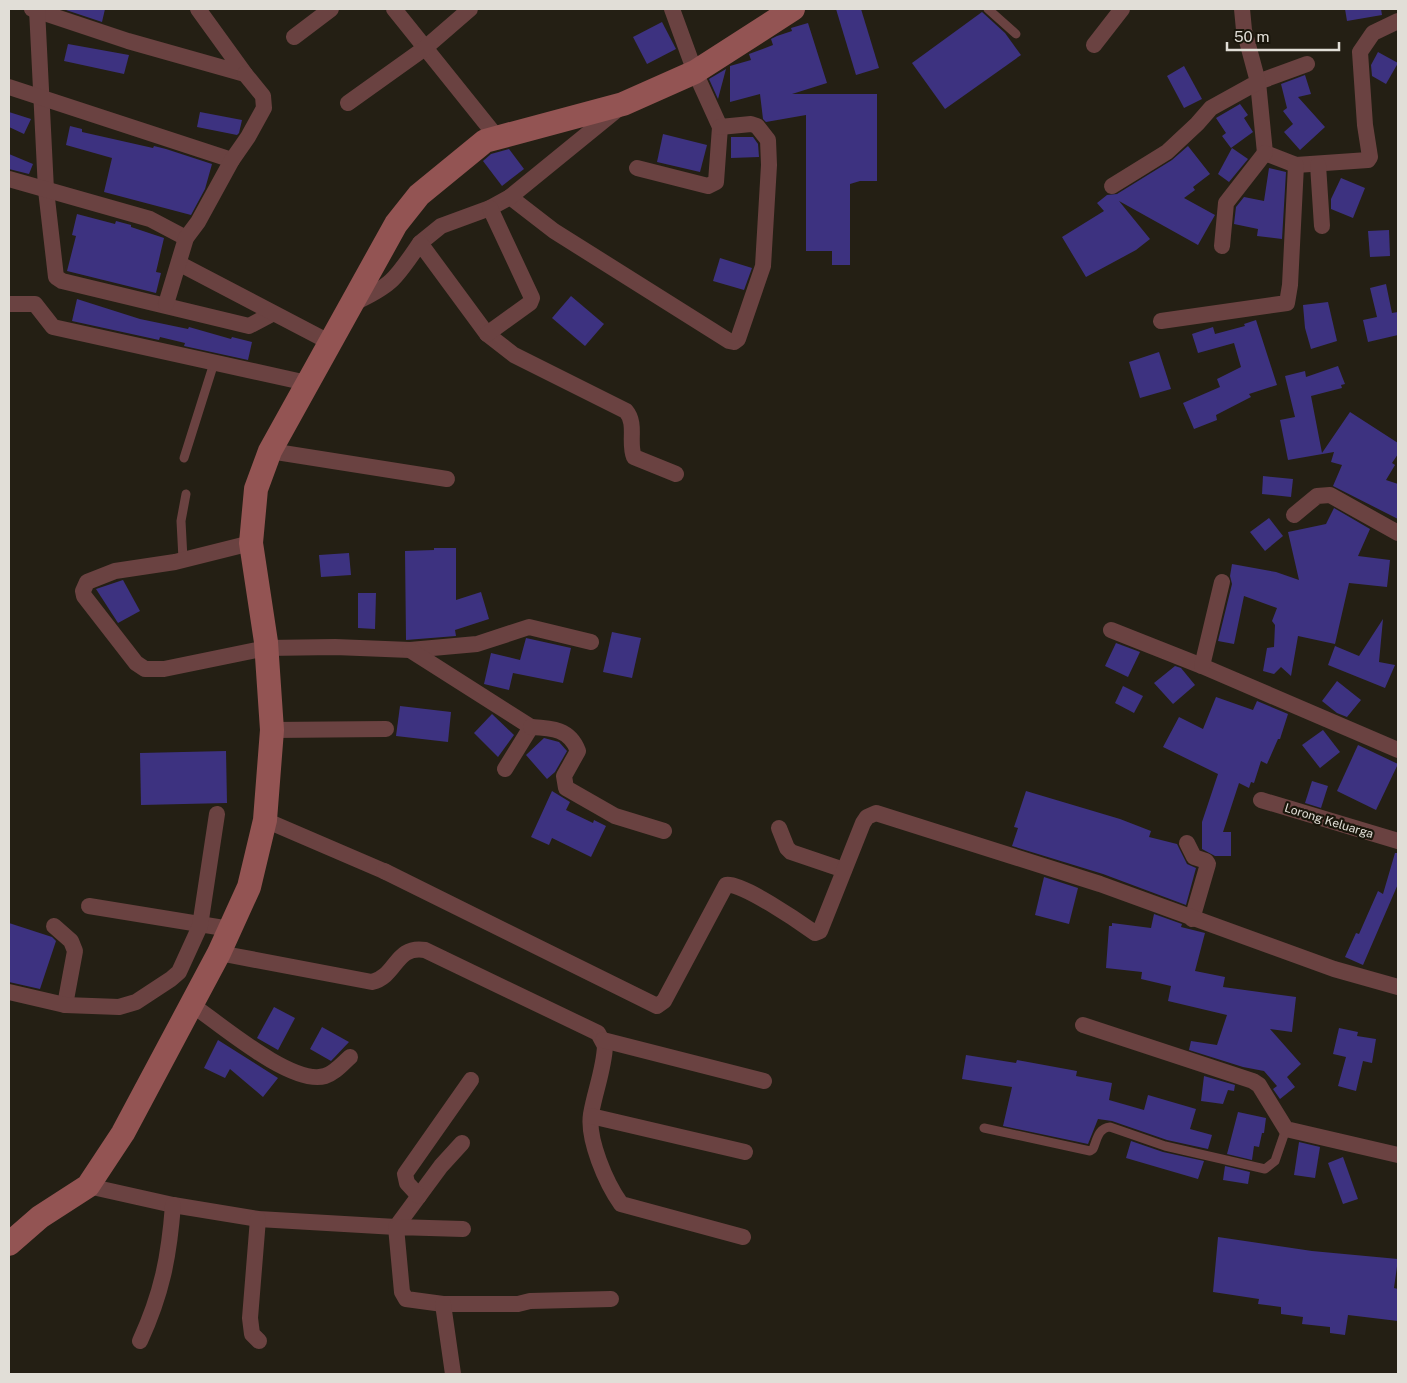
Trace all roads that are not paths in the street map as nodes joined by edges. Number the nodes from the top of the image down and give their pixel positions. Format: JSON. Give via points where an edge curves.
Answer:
{"nodes":[{"id":1,"x":35,"y":9,"type":"edge"},
{"id":2,"x":198,"y":9,"type":"edge"},
{"id":3,"x":331,"y":9,"type":"edge"},
{"id":4,"x":394,"y":9,"type":"edge"},
{"id":5,"x":470,"y":9,"type":"edge"},
{"id":6,"x":672,"y":9,"type":"edge"},
{"id":7,"x":793,"y":9,"type":"edge"},
{"id":8,"x":988,"y":9,"type":"edge"},
{"id":9,"x":1122,"y":9,"type":"edge"},
{"id":10,"x":1242,"y":9,"type":"edge"},
{"id":11,"x":1398,"y":21,"type":"edge"},
{"id":12,"x":1016,"y":34,"type":"dead end"},
{"id":13,"x":294,"y":37,"type":"dead end"},
{"id":14,"x":1094,"y":45,"type":"dead end"},
{"id":15,"x":425,"y":48,"type":"junction"},
{"id":16,"x":1307,"y":64,"type":"dead end"},
{"id":17,"x":694,"y":72,"type":"junction"},
{"id":18,"x":245,"y":74,"type":"junction"},
{"id":19,"x":1258,"y":82,"type":"junction"},
{"id":20,"x":9,"y":88,"type":"edge"},
{"id":21,"x":43,"y":98,"type":"junction"},
{"id":22,"x":348,"y":103,"type":"dead end"},
{"id":23,"x":623,"y":104,"type":"junction"},
{"id":24,"x":720,"y":127,"type":"junction"},
{"id":25,"x":496,"y":136,"type":"junction"},
{"id":26,"x":1265,"y":153,"type":"junction"},
{"id":27,"x":232,"y":160,"type":"junction"},
{"id":28,"x":1296,"y":165,"type":"junction"},
{"id":29,"x":1318,"y":165,"type":"junction"},
{"id":30,"x":637,"y":168,"type":"dead end"},
{"id":31,"x":9,"y":178,"type":"edge"},
{"id":32,"x":1112,"y":186,"type":"dead end"},
{"id":33,"x":46,"y":190,"type":"junction"},
{"id":34,"x":510,"y":197,"type":"junction"},
{"id":35,"x":490,"y":208,"type":"junction"},
{"id":36,"x":1322,"y":226,"type":"dead end"},
{"id":37,"x":186,"y":238,"type":"junction"},
{"id":38,"x":420,"y":243,"type":"junction"},
{"id":39,"x":1222,"y":246,"type":"dead end"},
{"id":40,"x":180,"y":264,"type":"junction"},
{"id":41,"x":354,"y":303,"type":"junction"},
{"id":42,"x":9,"y":304,"type":"edge"},
{"id":43,"x":166,"y":304,"type":"junction"},
{"id":44,"x":272,"y":314,"type":"junction"},
{"id":45,"x":1161,"y":321,"type":"dead end"},
{"id":46,"x":487,"y":334,"type":"junction"},
{"id":47,"x":331,"y":343,"type":"junction"},
{"id":48,"x":214,"y":363,"type":"junction"},
{"id":49,"x":307,"y":383,"type":"junction"},
{"id":50,"x":270,"y":451,"type":"junction"},
{"id":51,"x":184,"y":458,"type":"dead end"},
{"id":52,"x":676,"y":474,"type":"dead end"},
{"id":53,"x":446,"y":478,"type":"dead end"},
{"id":54,"x":186,"y":494,"type":"dead end"},
{"id":55,"x":1294,"y":515,"type":"dead end"},
{"id":56,"x":1398,"y":531,"type":"edge"},
{"id":57,"x":251,"y":543,"type":"junction"},
{"id":58,"x":183,"y":560,"type":"junction"},
{"id":59,"x":1222,"y":582,"type":"dead end"},
{"id":60,"x":1111,"y":630,"type":"dead end"},
{"id":61,"x":592,"y":642,"type":"dead end"},
{"id":62,"x":266,"y":648,"type":"junction"},
{"id":63,"x":410,"y":650,"type":"junction"},
{"id":64,"x":1202,"y":666,"type":"junction"},
{"id":65,"x":531,"y":727,"type":"junction"},
{"id":66,"x":386,"y":729,"type":"dead end"},
{"id":67,"x":272,"y":730,"type":"junction"},
{"id":68,"x":1398,"y":750,"type":"edge"},
{"id":69,"x":505,"y":769,"type":"dead end"},
{"id":70,"x":1261,"y":800,"type":"dead end"},
{"id":71,"x":217,"y":814,"type":"dead end"},
{"id":72,"x":265,"y":820,"type":"junction"},
{"id":73,"x":780,"y":828,"type":"dead end"},
{"id":74,"x":664,"y":830,"type":"dead end"},
{"id":75,"x":1398,"y":841,"type":"edge"},
{"id":76,"x":1187,"y":843,"type":"dead end"},
{"id":77,"x":844,"y":870,"type":"junction"},
{"id":78,"x":89,"y":906,"type":"dead end"},
{"id":79,"x":1192,"y":919,"type":"junction"},
{"id":80,"x":54,"y":926,"type":"dead end"},
{"id":81,"x":200,"y":926,"type":"junction"},
{"id":82,"x":230,"y":929,"type":"junction"},
{"id":83,"x":219,"y":954,"type":"junction"},
{"id":84,"x":1398,"y":987,"type":"edge"},
{"id":85,"x":9,"y":992,"type":"edge"},
{"id":86,"x":191,"y":1004,"type":"junction"},
{"id":87,"x":65,"y":1005,"type":"junction"},
{"id":88,"x":1083,"y":1025,"type":"dead end"},
{"id":89,"x":603,"y":1040,"type":"junction"},
{"id":90,"x":350,"y":1057,"type":"dead end"},
{"id":91,"x":471,"y":1080,"type":"dead end"},
{"id":92,"x":764,"y":1081,"type":"dead end"},
{"id":93,"x":591,"y":1116,"type":"junction"},
{"id":94,"x":984,"y":1128,"type":"dead end"},
{"id":95,"x":1286,"y":1128,"type":"junction"},
{"id":96,"x":462,"y":1143,"type":"dead end"},
{"id":97,"x":745,"y":1152,"type":"dead end"},
{"id":98,"x":1398,"y":1155,"type":"edge"},
{"id":99,"x":88,"y":1186,"type":"junction"},
{"id":100,"x":418,"y":1196,"type":"junction"},
{"id":101,"x":173,"y":1205,"type":"junction"},
{"id":102,"x":258,"y":1219,"type":"junction"},
{"id":103,"x":396,"y":1226,"type":"junction"},
{"id":104,"x":462,"y":1229,"type":"dead end"},
{"id":105,"x":743,"y":1237,"type":"dead end"},
{"id":106,"x":9,"y":1244,"type":"edge"},
{"id":107,"x":611,"y":1300,"type":"dead end"},
{"id":108,"x":443,"y":1304,"type":"junction"},
{"id":109,"x":140,"y":1341,"type":"dead end"},
{"id":110,"x":259,"y":1341,"type":"dead end"},
{"id":111,"x":452,"y":1374,"type":"edge"}],
"edges":[{"from":1,"to":18,"type":"street","via":[[128,41]]},
{"from":1,"to":21,"type":"street"},
{"from":2,"to":18,"type":"street"},
{"from":3,"to":13,"type":"street"},
{"from":4,"to":15,"type":"street"},
{"from":5,"to":15,"type":"street"},
{"from":6,"to":17,"type":"street"},
{"from":7,"to":17,"type":"street"},
{"from":8,"to":12,"type":"lane"},
{"from":9,"to":14,"type":"street"},
{"from":10,"to":19,"type":"street","via":[[1244,30]]},
{"from":11,"to":29,"type":"street","via":[[1373,33],[1360,52],[1370,157],[1359,162]]},
{"from":15,"to":22,"type":"street"},
{"from":15,"to":25,"type":"street"},
{"from":16,"to":19,"type":"street"},
{"from":17,"to":23,"type":"street"},
{"from":17,"to":24,"type":"street"},
{"from":18,"to":27,"type":"street","via":[[263,96],[264,108]]},
{"from":19,"to":26,"type":"street"},
{"from":19,"to":32,"type":"street","via":[[1210,108],[1167,152]]},
{"from":20,"to":21,"type":"street"},
{"from":21,"to":27,"type":"street"},
{"from":21,"to":33,"type":"street"},
{"from":23,"to":25,"type":"street"},
{"from":23,"to":34,"type":"street"},
{"from":24,"to":30,"type":"street","via":[[714,184],[708,186]]},
{"from":24,"to":34,"type":"street","via":[[751,124],[757,126],[768,140],[763,266],[736,341],[729,341],[554,231]]},
{"from":25,"to":41,"type":"street","via":[[485,141],[419,195],[396,224]]},
{"from":26,"to":28,"type":"street"},
{"from":26,"to":39,"type":"street","via":[[1226,203]]},
{"from":27,"to":37,"type":"street"},
{"from":28,"to":29,"type":"street"},
{"from":28,"to":45,"type":"street","via":[[1287,303]]},
{"from":29,"to":36,"type":"street"},
{"from":31,"to":33,"type":"street"},
{"from":33,"to":37,"type":"street","via":[[150,219]]},
{"from":33,"to":43,"type":"street","via":[[56,277]]},
{"from":34,"to":35,"type":"street"},
{"from":35,"to":38,"type":"street","via":[[441,226]]},
{"from":35,"to":46,"type":"street","via":[[532,298],[530,303]]},
{"from":37,"to":40,"type":"street"},
{"from":38,"to":41,"type":"street","via":[[391,283]]},
{"from":38,"to":46,"type":"street"},
{"from":40,"to":43,"type":"street"},
{"from":40,"to":44,"type":"street"},
{"from":41,"to":47,"type":"street"},
{"from":42,"to":48,"type":"street","via":[[35,304],[53,327]]},
{"from":43,"to":44,"type":"street","via":[[249,326]]},
{"from":44,"to":47,"type":"street"},
{"from":46,"to":52,"type":"street","via":[[514,355],[626,410],[632,422],[630,443],[634,457]]},
{"from":47,"to":49,"type":"street"},
{"from":48,"to":49,"type":"street"},
{"from":48,"to":51,"type":"lane"},
{"from":49,"to":50,"type":"street"},
{"from":50,"to":53,"type":"street"},
{"from":50,"to":57,"type":"street","via":[[256,489]]},
{"from":54,"to":58,"type":"lane","via":[[181,521]]},
{"from":55,"to":56,"type":"street","via":[[1317,496],[1330,495]]},
{"from":57,"to":58,"type":"street"},
{"from":57,"to":62,"type":"street"},
{"from":58,"to":62,"type":"street","via":[[114,570],[87,582],[84,596],[136,663],[146,669],[164,669]]},
{"from":59,"to":64,"type":"street"},
{"from":60,"to":64,"type":"street"},
{"from":61,"to":63,"type":"street","via":[[529,627],[477,644]]},
{"from":62,"to":63,"type":"street"},
{"from":62,"to":67,"type":"street"},
{"from":63,"to":65,"type":"street"},
{"from":64,"to":68,"type":"street"},
{"from":65,"to":69,"type":"street"},
{"from":65,"to":74,"type":"street","via":[[554,728],[574,742],[578,751],[564,776],[566,788],[614,816]]},
{"from":66,"to":67,"type":"street"},
{"from":67,"to":72,"type":"street"},
{"from":70,"to":75,"type":"street","name":"Lorong Keluarga"},
{"from":71,"to":81,"type":"street"},
{"from":72,"to":77,"type":"street","via":[[385,872],[657,1006],[664,1001],[726,885],[735,885],[816,933],[821,928]]},
{"from":72,"to":82,"type":"street","via":[[249,888]]},
{"from":73,"to":77,"type":"street","via":[[791,852]]},
{"from":76,"to":79,"type":"street","via":[[1194,857],[1208,864]]},
{"from":77,"to":79,"type":"street","via":[[863,823],[876,813],[1100,884]]},
{"from":78,"to":81,"type":"street"},
{"from":79,"to":84,"type":"street","via":[[1334,969]]},
{"from":80,"to":87,"type":"street","via":[[71,941],[75,951]]},
{"from":81,"to":82,"type":"street"},
{"from":81,"to":87,"type":"street","via":[[180,972],[136,1002],[119,1007]]},
{"from":82,"to":83,"type":"street"},
{"from":83,"to":86,"type":"street"},
{"from":83,"to":89,"type":"street","via":[[372,982],[385,977],[403,954],[410,950],[425,950],[598,1034]]},
{"from":85,"to":87,"type":"street"},
{"from":86,"to":90,"type":"street","via":[[282,1067],[301,1076],[332,1073]]},
{"from":86,"to":99,"type":"street","via":[[123,1132]]},
{"from":88,"to":95,"type":"street","via":[[1253,1081]]},
{"from":89,"to":92,"type":"street"},
{"from":89,"to":93,"type":"street","via":[[605,1052]]},
{"from":91,"to":100,"type":"street","via":[[405,1174],[406,1183]]},
{"from":93,"to":97,"type":"street"},
{"from":93,"to":105,"type":"street","via":[[594,1144],[621,1204]]},
{"from":94,"to":95,"type":"lane","via":[[1090,1151],[1100,1132],[1110,1127],[1165,1146],[1265,1169],[1275,1161]]},
{"from":95,"to":98,"type":"street"},
{"from":96,"to":100,"type":"street"},
{"from":99,"to":101,"type":"street"},
{"from":99,"to":106,"type":"street","via":[[40,1217]]},
{"from":100,"to":103,"type":"street"},
{"from":101,"to":102,"type":"street"},
{"from":101,"to":109,"type":"street","via":[[169,1252],[160,1290]]},
{"from":102,"to":103,"type":"street"},
{"from":102,"to":110,"type":"street","via":[[250,1318],[252,1334]]},
{"from":103,"to":104,"type":"street"},
{"from":103,"to":108,"type":"street","via":[[403,1295],[408,1300]]},
{"from":107,"to":108,"type":"street"},
{"from":108,"to":111,"type":"street"}]}
